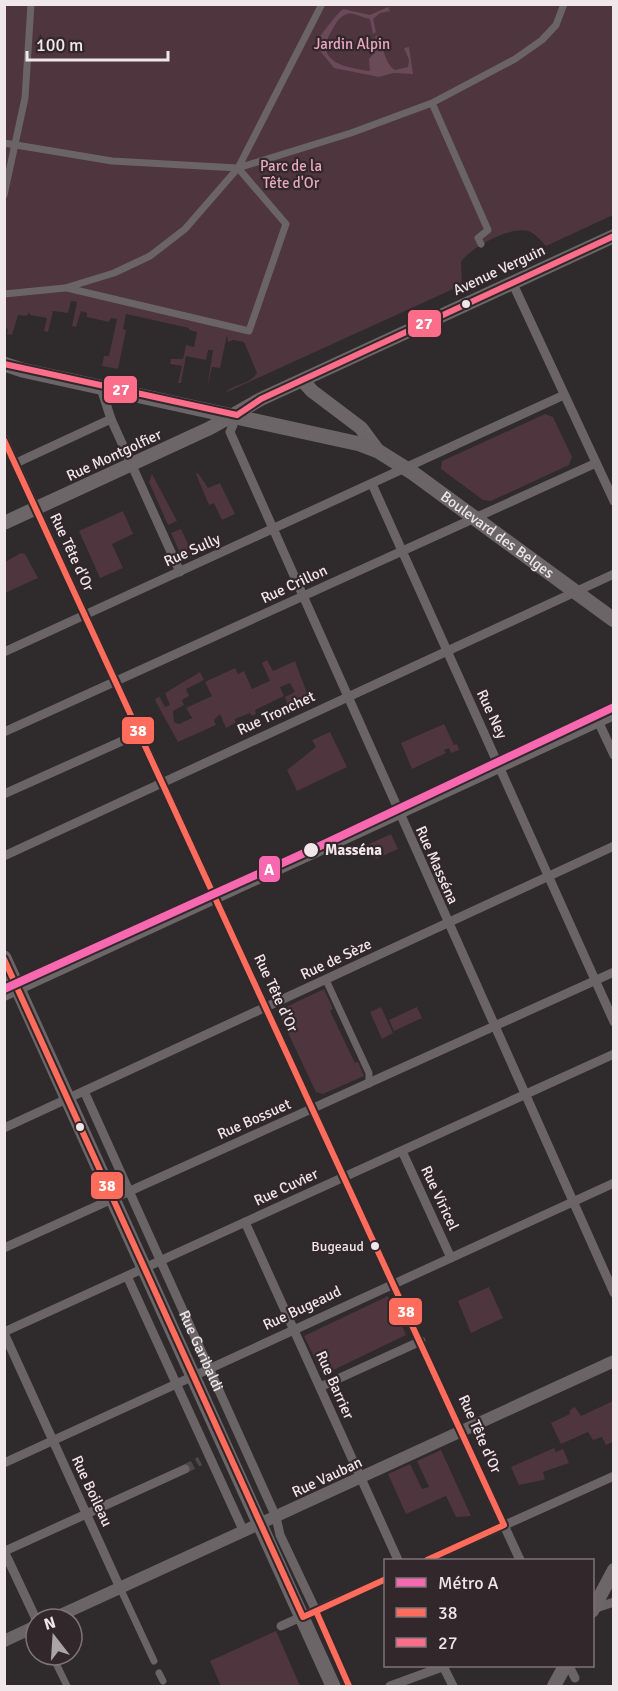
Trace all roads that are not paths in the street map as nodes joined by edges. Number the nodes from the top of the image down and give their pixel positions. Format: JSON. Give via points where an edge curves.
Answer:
{"nodes":[{"id":1,"x":31,"y":4,"type":"edge"},
{"id":2,"x":322,"y":4,"type":"edge"},
{"id":3,"x":564,"y":4,"type":"edge"},
{"id":4,"x":432,"y":103,"type":"junction"},
{"id":5,"x":4,"y":143,"type":"edge"},
{"id":6,"x":16,"y":145,"type":"junction"},
{"id":7,"x":238,"y":168,"type":"junction"},
{"id":8,"x":4,"y":195,"type":"edge"},
{"id":9,"x":614,"y":236,"type":"edge"},
{"id":10,"x":481,"y":244,"type":"dead end"},
{"id":11,"x":512,"y":282,"type":"junction"},
{"id":12,"x":65,"y":288,"type":"junction"},
{"id":13,"x":4,"y":294,"type":"edge"},
{"id":14,"x":4,"y":364,"type":"edge"},
{"id":15,"x":302,"y":380,"type":"junction"},
{"id":16,"x":100,"y":385,"type":"junction"},
{"id":17,"x":564,"y":395,"type":"junction"},
{"id":18,"x":237,"y":415,"type":"junction"},
{"id":19,"x":111,"y":419,"type":"junction"},
{"id":20,"x":4,"y":439,"type":"edge"},
{"id":21,"x":378,"y":451,"type":"junction"},
{"id":22,"x":16,"y":463,"type":"junction"},
{"id":23,"x":596,"y":463,"type":"junction"},
{"id":24,"x":132,"y":465,"type":"junction"},
{"id":25,"x":406,"y":468,"type":"junction"},
{"id":26,"x":372,"y":484,"type":"junction"},
{"id":27,"x":614,"y":501,"type":"edge"},
{"id":28,"x":36,"y":509,"type":"junction"},
{"id":29,"x":475,"y":518,"type":"junction"},
{"id":30,"x":4,"y":524,"type":"edge"},
{"id":31,"x":272,"y":530,"type":"junction"},
{"id":32,"x":402,"y":551,"type":"junction"},
{"id":33,"x":180,"y":572,"type":"junction"},
{"id":34,"x":614,"y":574,"type":"edge"},
{"id":35,"x":567,"y":594,"type":"junction"},
{"id":36,"x":303,"y":596,"type":"junction"},
{"id":37,"x":85,"y":615,"type":"junction"},
{"id":38,"x":614,"y":620,"type":"edge"},
{"id":39,"x":4,"y":652,"type":"edge"},
{"id":40,"x":446,"y":652,"type":"junction"},
{"id":41,"x":116,"y":681,"type":"junction"},
{"id":42,"x":347,"y":697,"type":"junction"},
{"id":43,"x":614,"y":713,"type":"edge"},
{"id":44,"x":598,"y":721,"type":"junction"},
{"id":45,"x":4,"y":732,"type":"edge"},
{"id":46,"x":140,"y":733,"type":"junction"},
{"id":47,"x":614,"y":755,"type":"edge"},
{"id":48,"x":500,"y":767,"type":"junction"},
{"id":49,"x":163,"y":783,"type":"junction"},
{"id":50,"x":4,"y":794,"type":"edge"},
{"id":51,"x":398,"y":813,"type":"junction"},
{"id":52,"x":614,"y":846,"type":"edge"},
{"id":53,"x":4,"y":856,"type":"edge"},
{"id":54,"x":548,"y":878,"type":"junction"},
{"id":55,"x":216,"y":897,"type":"junction"},
{"id":56,"x":447,"y":925,"type":"junction"},
{"id":57,"x":4,"y":958,"type":"edge"},
{"id":58,"x":614,"y":972,"type":"edge"},
{"id":59,"x":326,"y":980,"type":"junction"},
{"id":60,"x":595,"y":980,"type":"junction"},
{"id":61,"x":11,"y":991,"type":"edge"},
{"id":62,"x":266,"y":1008,"type":"junction"},
{"id":63,"x":614,"y":1022,"type":"edge"},
{"id":64,"x":495,"y":1027,"type":"junction"},
{"id":65,"x":614,"y":1054,"type":"edge"},
{"id":66,"x":369,"y":1084,"type":"junction"},
{"id":67,"x":84,"y":1091,"type":"junction"},
{"id":68,"x":524,"y":1094,"type":"junction"},
{"id":69,"x":68,"y":1098,"type":"junction"},
{"id":70,"x":313,"y":1109,"type":"junction"},
{"id":71,"x":4,"y":1128,"type":"edge"},
{"id":72,"x":402,"y":1151,"type":"junction"},
{"id":73,"x":345,"y":1176,"type":"junction"},
{"id":74,"x":614,"y":1183,"type":"edge"},
{"id":75,"x":129,"y":1192,"type":"junction"},
{"id":76,"x":113,"y":1199,"type":"junction"},
{"id":77,"x":573,"y":1202,"type":"junction"},
{"id":78,"x":245,"y":1222,"type":"junction"},
{"id":79,"x":4,"y":1248,"type":"edge"},
{"id":80,"x":451,"y":1258,"type":"junction"},
{"id":81,"x":160,"y":1261,"type":"junction"},
{"id":82,"x":145,"y":1268,"type":"junction"},
{"id":83,"x":127,"y":1276,"type":"junction"},
{"id":84,"x":394,"y":1283,"type":"junction"},
{"id":85,"x":614,"y":1293,"type":"edge"},
{"id":86,"x":294,"y":1329,"type":"junction"},
{"id":87,"x":4,"y":1333,"type":"edge"},
{"id":88,"x":421,"y":1341,"type":"junction"},
{"id":89,"x":614,"y":1361,"type":"edge"},
{"id":90,"x":208,"y":1368,"type":"junction"},
{"id":91,"x":194,"y":1375,"type":"junction"},
{"id":92,"x":177,"y":1382,"type":"junction"},
{"id":93,"x":320,"y":1388,"type":"junction"},
{"id":94,"x":462,"y":1431,"type":"junction"},
{"id":95,"x":52,"y":1441,"type":"junction"},
{"id":96,"x":209,"y":1457,"type":"junction"},
{"id":97,"x":200,"y":1461,"type":"tunnel mouth"},
{"id":98,"x":4,"y":1462,"type":"edge"},
{"id":99,"x":185,"y":1468,"type":"tunnel mouth"},
{"id":100,"x":614,"y":1476,"type":"edge"},
{"id":101,"x":361,"y":1477,"type":"junction"},
{"id":102,"x":86,"y":1514,"type":"junction"},
{"id":103,"x":276,"y":1517,"type":"junction"},
{"id":104,"x":261,"y":1524,"type":"junction"},
{"id":105,"x":504,"y":1525,"type":"junction"},
{"id":106,"x":244,"y":1532,"type":"junction"},
{"id":107,"x":5,"y":1551,"type":"edge"},
{"id":108,"x":398,"y":1559,"type":"edge"},
{"id":109,"x":429,"y":1559,"type":"edge"},
{"id":110,"x":520,"y":1559,"type":"edge"},
{"id":111,"x":613,"y":1575,"type":"edge"},
{"id":112,"x":384,"y":1580,"type":"edge"},
{"id":113,"x":121,"y":1590,"type":"junction"},
{"id":114,"x":614,"y":1602,"type":"edge"},
{"id":115,"x":31,"y":1607,"type":"edge"},
{"id":116,"x":81,"y":1607,"type":"edge"},
{"id":117,"x":594,"y":1608,"type":"edge"},
{"id":118,"x":594,"y":1610,"type":"edge"},
{"id":119,"x":309,"y":1614,"type":"junction"},
{"id":120,"x":281,"y":1626,"type":"dead end"},
{"id":121,"x":24,"y":1632,"type":"edge"},
{"id":122,"x":4,"y":1641,"type":"edge"},
{"id":123,"x":154,"y":1661,"type":"dead end"},
{"id":124,"x":58,"y":1667,"type":"edge"},
{"id":125,"x":441,"y":1667,"type":"edge"},
{"id":126,"x":444,"y":1667,"type":"edge"},
{"id":127,"x":566,"y":1667,"type":"edge"},
{"id":128,"x":568,"y":1667,"type":"edge"},
{"id":129,"x":159,"y":1673,"type":"dead end"},
{"id":130,"x":575,"y":1678,"type":"dead end"},
{"id":131,"x":163,"y":1681,"type":"dead end"},
{"id":132,"x":67,"y":1686,"type":"edge"},
{"id":133,"x":333,"y":1686,"type":"edge"},
{"id":134,"x":390,"y":1686,"type":"edge"},
{"id":135,"x":453,"y":1686,"type":"edge"},
{"id":136,"x":554,"y":1686,"type":"edge"}],
"edges":[{"from":1,"to":6,"type":"street","via":[[25,99]]},
{"from":2,"to":7,"type":"street"},
{"from":3,"to":4,"type":"street","via":[[556,25],[542,40],[515,59]]},
{"from":4,"to":7,"type":"street"},
{"from":4,"to":10,"type":"street","via":[[488,231],[478,238]]},
{"from":5,"to":6,"type":"street"},
{"from":6,"to":7,"type":"street","via":[[112,161]]},
{"from":6,"to":8,"type":"street"},
{"from":7,"to":12,"type":"street","via":[[192,222],[150,256],[114,273]]},
{"from":7,"to":12,"type":"street","via":[[286,224],[249,331]]},
{"from":9,"to":11,"type":"main road","name":"Avenue Verguin"},
{"from":11,"to":15,"type":"main road","name":"Avenue Verguin"},
{"from":11,"to":17,"type":"street"},
{"from":12,"to":13,"type":"street"},
{"from":14,"to":16,"type":"main road","name":"Boulevard des Belges"},
{"from":15,"to":18,"type":"main road","name":"Avenue Verguin"},
{"from":15,"to":21,"type":"main road","name":"Boulevard des Belges","via":[[361,428]]},
{"from":16,"to":18,"type":"main road","name":"Boulevard des Belges"},
{"from":16,"to":19,"type":"street"},
{"from":17,"to":23,"type":"street"},
{"from":17,"to":25,"type":"street"},
{"from":18,"to":21,"type":"main road","name":"Boulevard des Belges"},
{"from":18,"to":24,"type":"main road","name":"Rue Montgolfier"},
{"from":18,"to":31,"type":"street","name":"Rue Masséna","via":[[230,432]]},
{"from":19,"to":22,"type":"street"},
{"from":19,"to":24,"type":"street"},
{"from":20,"to":22,"type":"street","name":"Rue Tête d'Or"},
{"from":21,"to":25,"type":"main road","name":"Boulevard des Belges"},
{"from":22,"to":28,"type":"street","name":"Rue Tête d'Or"},
{"from":23,"to":27,"type":"street"},
{"from":23,"to":29,"type":"street","name":"Rue Crillon"},
{"from":24,"to":28,"type":"main road","name":"Rue Montgolfier"},
{"from":24,"to":33,"type":"street"},
{"from":25,"to":26,"type":"street","name":"Rue Sully"},
{"from":25,"to":29,"type":"main road","name":"Boulevard des Belges"},
{"from":26,"to":31,"type":"street","name":"Rue Sully"},
{"from":26,"to":32,"type":"street","name":"Rue Ney"},
{"from":28,"to":30,"type":"main road","name":"Rue Montgolfier"},
{"from":28,"to":37,"type":"street","name":"Rue Tête d'Or"},
{"from":29,"to":32,"type":"street","name":"Rue Crillon"},
{"from":29,"to":35,"type":"main road","name":"Boulevard des Belges"},
{"from":31,"to":33,"type":"street","name":"Rue Sully"},
{"from":31,"to":36,"type":"street","name":"Rue Masséna"},
{"from":32,"to":36,"type":"street","name":"Rue Crillon"},
{"from":32,"to":40,"type":"street","name":"Rue Ney"},
{"from":33,"to":37,"type":"street","name":"Rue Sully"},
{"from":34,"to":35,"type":"street","name":"Rue Tronchet"},
{"from":35,"to":38,"type":"main road","name":"Boulevard des Belges"},
{"from":35,"to":40,"type":"street","name":"Rue Tronchet"},
{"from":36,"to":41,"type":"street","name":"Rue Crillon"},
{"from":36,"to":42,"type":"street","name":"Rue Masséna"},
{"from":37,"to":39,"type":"street","name":"Rue Sully"},
{"from":37,"to":41,"type":"street","name":"Rue Tête d'Or"},
{"from":40,"to":42,"type":"street","name":"Rue Tronchet"},
{"from":40,"to":48,"type":"street","name":"Rue Ney"},
{"from":41,"to":45,"type":"street","name":"Rue Crillon"},
{"from":41,"to":46,"type":"street","name":"Rue Tête d'Or"},
{"from":42,"to":49,"type":"street","name":"Rue Tronchet"},
{"from":42,"to":51,"type":"street","name":"Rue Masséna"},
{"from":43,"to":44,"type":"main road"},
{"from":44,"to":47,"type":"street"},
{"from":44,"to":48,"type":"main road"},
{"from":46,"to":49,"type":"street","name":"Rue Tête d'Or"},
{"from":46,"to":50,"type":"street"},
{"from":48,"to":51,"type":"main road"},
{"from":48,"to":54,"type":"street","name":"Rue Ney"},
{"from":49,"to":53,"type":"street","name":"Rue Tronchet"},
{"from":49,"to":55,"type":"street","name":"Rue Tête d'Or"},
{"from":51,"to":55,"type":"main road"},
{"from":51,"to":56,"type":"street","name":"Rue Masséna"},
{"from":52,"to":54,"type":"street","name":"Rue de Sèze"},
{"from":54,"to":56,"type":"street","name":"Rue de Sèze"},
{"from":54,"to":60,"type":"street","name":"Rue Ney"},
{"from":55,"to":61,"type":"main road"},
{"from":55,"to":62,"type":"street","name":"Rue Tête d'Or"},
{"from":56,"to":59,"type":"street","name":"Rue de Sèze"},
{"from":56,"to":64,"type":"street","name":"Rue Masséna"},
{"from":57,"to":61,"type":"main road","name":"Rue Garibaldi"},
{"from":58,"to":60,"type":"street","name":"Rue Bossuet"},
{"from":59,"to":62,"type":"street","name":"Rue de Sèze"},
{"from":59,"to":66,"type":"street","via":[[369,1073]]},
{"from":60,"to":63,"type":"street","name":"Rue Ney"},
{"from":60,"to":64,"type":"street","name":"Rue Bossuet"},
{"from":61,"to":69,"type":"main road","name":"Rue Garibaldi"},
{"from":62,"to":67,"type":"street","name":"Rue de Sèze"},
{"from":62,"to":70,"type":"street","name":"Rue Tête d'Or"},
{"from":64,"to":66,"type":"street","name":"Rue Bossuet"},
{"from":64,"to":68,"type":"street","name":"Rue Masséna"},
{"from":65,"to":68,"type":"street","name":"Rue Cuvier"},
{"from":66,"to":70,"type":"street","name":"Rue Bossuet"},
{"from":67,"to":69,"type":"street","name":"Rue de Sèze"},
{"from":67,"to":75,"type":"street","name":"Rue Garibaldi"},
{"from":68,"to":72,"type":"street","name":"Rue Cuvier"},
{"from":68,"to":77,"type":"street","name":"Rue Masséna"},
{"from":69,"to":71,"type":"street","name":"Rue de Sèze"},
{"from":69,"to":76,"type":"main road","name":"Rue Garibaldi"},
{"from":70,"to":73,"type":"street","name":"Rue Tête d'Or"},
{"from":70,"to":75,"type":"street","name":"Rue Bossuet"},
{"from":72,"to":73,"type":"street","name":"Rue Cuvier"},
{"from":72,"to":80,"type":"street","name":"Rue Viricel"},
{"from":73,"to":78,"type":"street","name":"Rue Cuvier"},
{"from":73,"to":84,"type":"street","name":"Rue Tête d'Or"},
{"from":74,"to":77,"type":"street","name":"Rue Bugeaud"},
{"from":75,"to":76,"type":"street","name":"Rue Bossuet"},
{"from":75,"to":81,"type":"street","name":"Rue Garibaldi"},
{"from":76,"to":79,"type":"street","name":"Rue Bossuet"},
{"from":76,"to":82,"type":"main road","name":"Rue Garibaldi"},
{"from":77,"to":80,"type":"street","name":"Rue Bugeaud"},
{"from":77,"to":85,"type":"street","name":"Rue Masséna"},
{"from":78,"to":81,"type":"street","name":"Rue Cuvier"},
{"from":78,"to":86,"type":"street","name":"Rue Barrier"},
{"from":80,"to":84,"type":"street","name":"Rue Bugeaud"},
{"from":81,"to":82,"type":"street","name":"Rue Cuvier"},
{"from":81,"to":90,"type":"street","name":"Rue Garibaldi"},
{"from":82,"to":83,"type":"street","name":"Rue Cuvier"},
{"from":82,"to":91,"type":"main road","name":"Rue Garibaldi"},
{"from":83,"to":87,"type":"street","name":"Rue Cuvier"},
{"from":83,"to":92,"type":"street"},
{"from":84,"to":86,"type":"street","name":"Rue Bugeaud"},
{"from":84,"to":88,"type":"street","name":"Rue Tête d'Or"},
{"from":86,"to":90,"type":"street","name":"Rue Bugeaud"},
{"from":86,"to":93,"type":"street","name":"Rue Barrier"},
{"from":87,"to":95,"type":"street","name":"Rue Boileau"},
{"from":88,"to":93,"type":"street"},
{"from":88,"to":94,"type":"street","name":"Rue Tête d'Or"},
{"from":89,"to":94,"type":"street","name":"Rue Vauban"},
{"from":90,"to":91,"type":"street","name":"Rue Bugeaud"},
{"from":90,"to":103,"type":"street","name":"Rue Garibaldi"},
{"from":91,"to":92,"type":"street","name":"Rue Bugeaud"},
{"from":91,"to":104,"type":"main road","name":"Rue Garibaldi"},
{"from":92,"to":95,"type":"street","name":"Rue Bugeaud"},
{"from":92,"to":96,"type":"street"},
{"from":93,"to":101,"type":"street","name":"Rue Barrier"},
{"from":94,"to":101,"type":"street","name":"Rue Vauban"},
{"from":94,"to":105,"type":"street","name":"Rue Tête d'Or"},
{"from":95,"to":98,"type":"street","name":"Rue Bugeaud"},
{"from":95,"to":102,"type":"street","name":"Rue Boileau"},
{"from":96,"to":97,"type":"street"},
{"from":96,"to":106,"type":"street"},
{"from":99,"to":102,"type":"street"},
{"from":100,"to":105,"type":"street"},
{"from":101,"to":103,"type":"street","name":"Rue Vauban"},
{"from":101,"to":108,"type":"street","name":"Rue Barrier"},
{"from":102,"to":107,"type":"street"},
{"from":102,"to":113,"type":"street","name":"Rue Boileau"},
{"from":103,"to":104,"type":"street","name":"Rue Vauban"},
{"from":103,"to":119,"type":"street","name":"Rue Garibaldi"},
{"from":104,"to":106,"type":"street","name":"Rue Vauban"},
{"from":104,"to":119,"type":"main road","name":"Rue Garibaldi"},
{"from":105,"to":109,"type":"street"},
{"from":105,"to":110,"type":"street","name":"Rue Tête d'Or"},
{"from":106,"to":113,"type":"street","name":"Rue Vauban"},
{"from":107,"to":115,"type":"street"},
{"from":111,"to":117,"type":"main road"},
{"from":112,"to":119,"type":"street"},
{"from":113,"to":116,"type":"street","name":"Rue Vauban"},
{"from":113,"to":123,"type":"street","name":"Rue Boileau"},
{"from":114,"to":118,"type":"street"},
{"from":119,"to":120,"type":"street"},
{"from":119,"to":133,"type":"main road","name":"Rue Garibaldi"},
{"from":121,"to":122,"type":"street"},
{"from":124,"to":132,"type":"street"},
{"from":125,"to":134,"type":"street"},
{"from":126,"to":135,"type":"street"},
{"from":127,"to":136,"type":"main road"},
{"from":128,"to":130,"type":"street"},
{"from":129,"to":131,"type":"street"}]}
